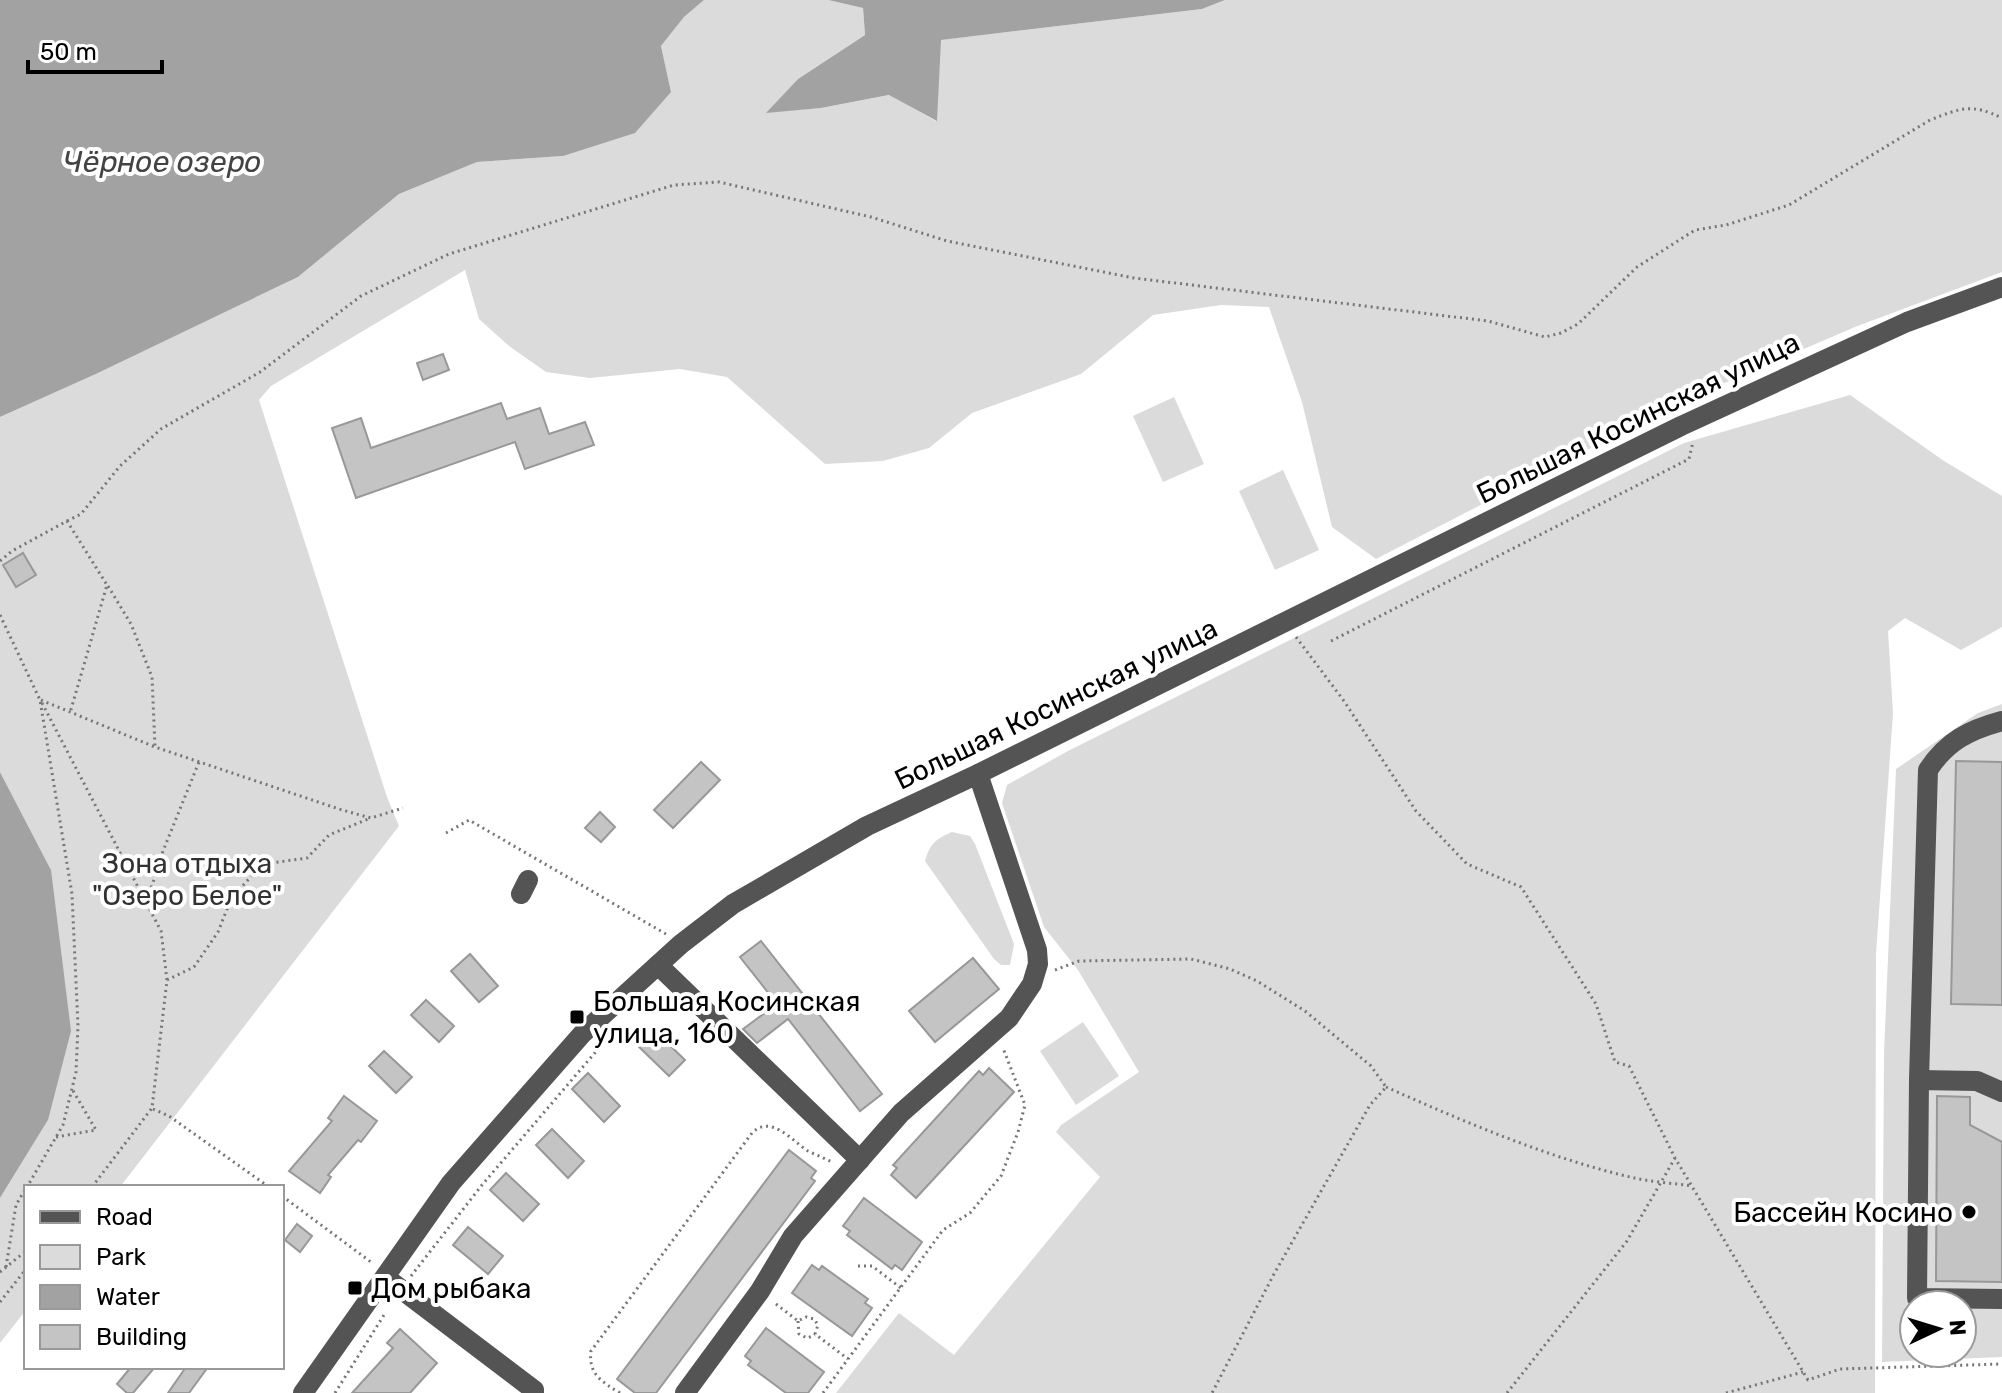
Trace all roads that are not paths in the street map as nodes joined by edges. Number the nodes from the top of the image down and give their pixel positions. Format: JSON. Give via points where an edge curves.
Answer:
{"nodes":[{"id":1,"x":2002,"y":287,"type":"edge"},
{"id":2,"x":2002,"y":721,"type":"edge"},
{"id":3,"x":978,"y":774,"type":"junction"},
{"id":4,"x":658,"y":965,"type":"junction"},
{"id":5,"x":1919,"y":1080,"type":"junction"},
{"id":6,"x":2002,"y":1092,"type":"edge"},
{"id":7,"x":855,"y":1165,"type":"junction"},
{"id":8,"x":391,"y":1280,"type":"junction"},
{"id":9,"x":2002,"y":1299,"type":"edge"},
{"id":10,"x":303,"y":1393,"type":"edge"},
{"id":11,"x":534,"y":1393,"type":"edge"},
{"id":12,"x":685,"y":1393,"type":"edge"}],
"edges":[{"from":1,"to":3,"type":"street","name":"Большая Косинская улица","via":[[1907,322],[1681,426]]},
{"from":2,"to":5,"type":"street","via":[[1970,731],[1941,750],[1928,770]]},
{"from":3,"to":4,"type":"street","name":"Большая Косинская улица","via":[[783,873],[733,904]]},
{"from":3,"to":7,"type":"street","via":[[1038,964],[1009,1018],[901,1113]]},
{"from":4,"to":7,"type":"street"},
{"from":4,"to":8,"type":"street","name":"Большая Косинская улица","via":[[583,1033],[451,1183]]},
{"from":5,"to":6,"type":"street","via":[[1977,1081]]},
{"from":5,"to":9,"type":"street","via":[[1917,1298]]},
{"from":7,"to":12,"type":"street","via":[[793,1236]]},
{"from":8,"to":10,"type":"street","name":"Большая Косинская улица"},
{"from":8,"to":11,"type":"street"}]}
